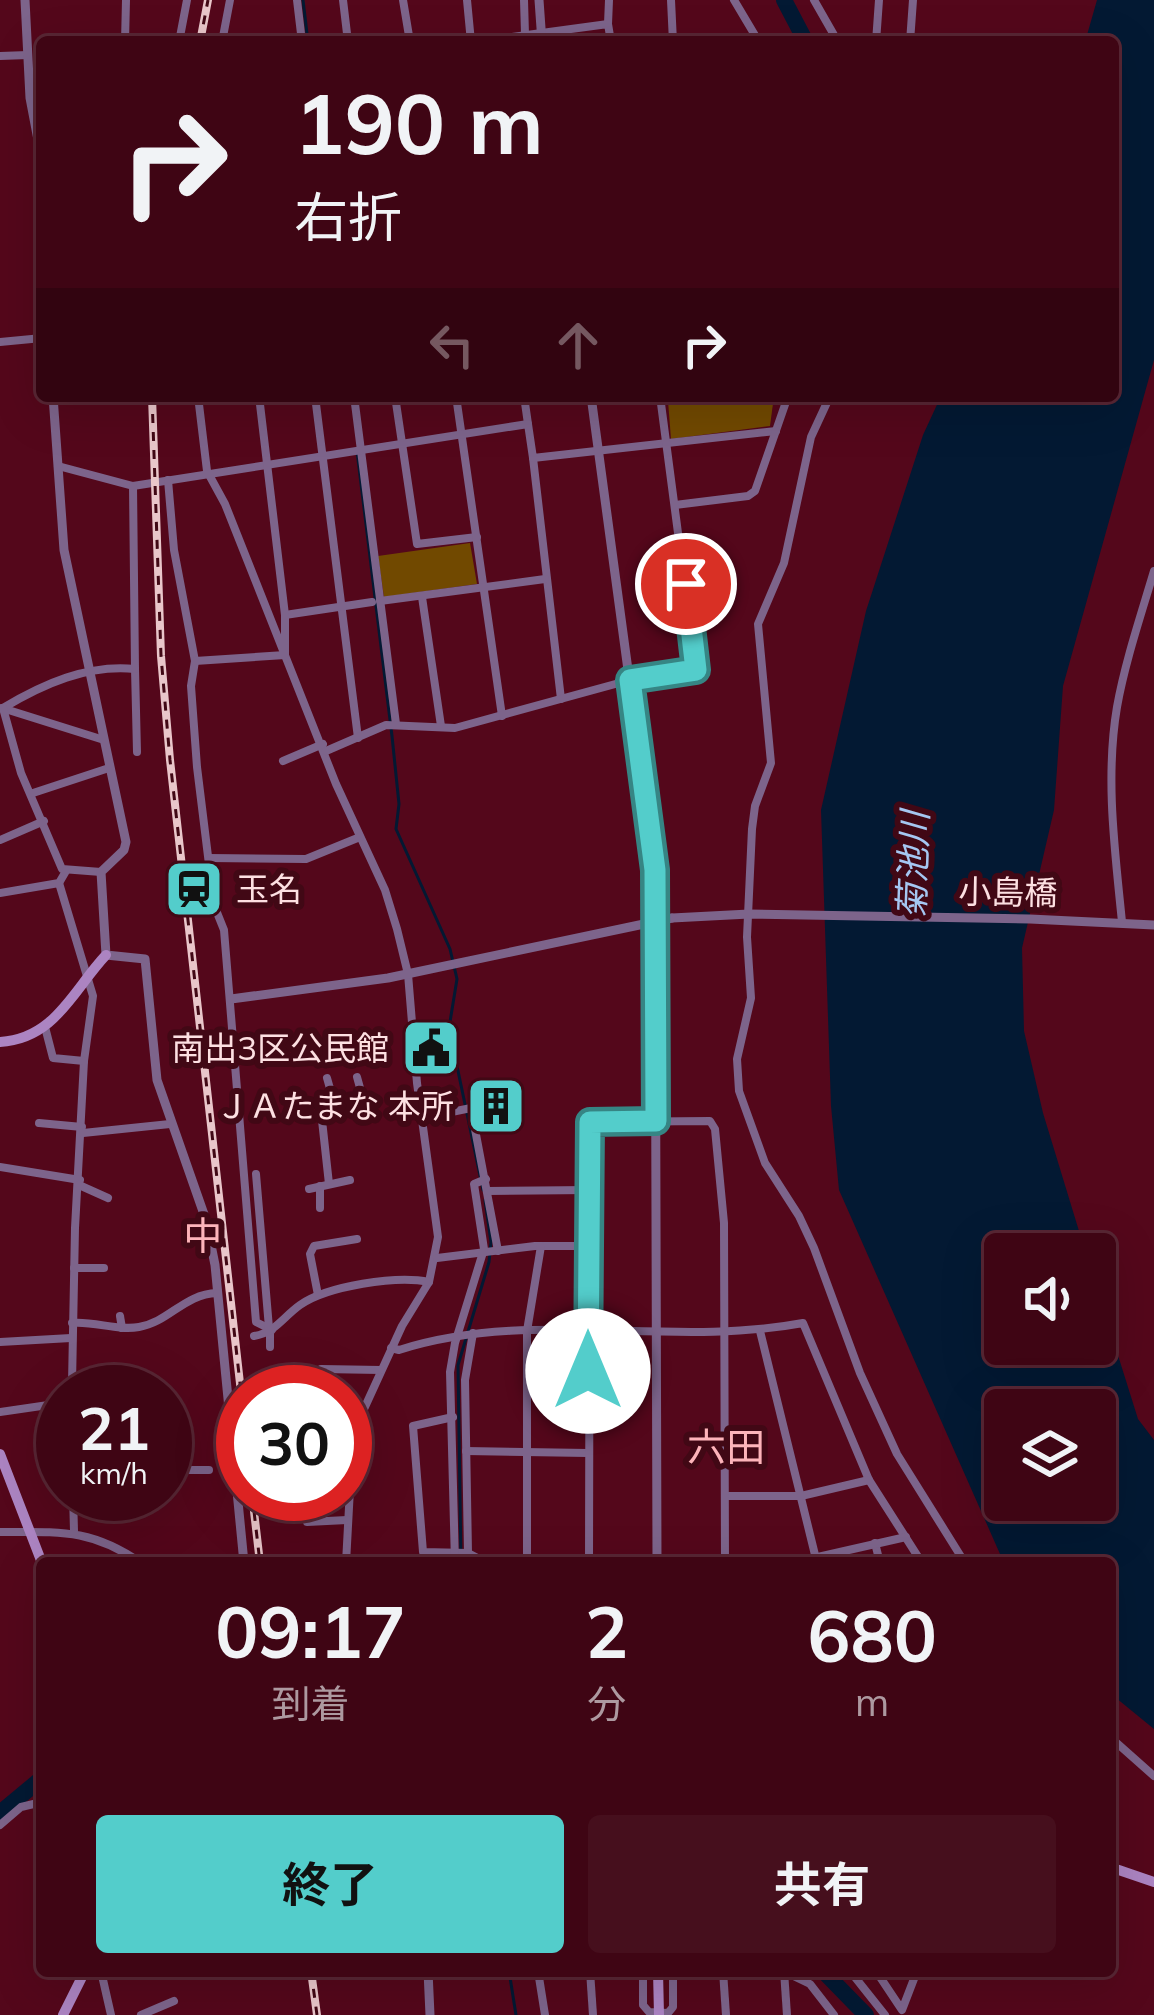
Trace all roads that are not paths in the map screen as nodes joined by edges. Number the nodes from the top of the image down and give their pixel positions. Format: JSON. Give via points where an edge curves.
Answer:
{"nodes":[{"id":1,"x":25,"y":0,"type":"edge"},
{"id":2,"x":126,"y":0,"type":"edge"},
{"id":3,"x":187,"y":0,"type":"edge"},
{"id":4,"x":230,"y":0,"type":"edge"},
{"id":5,"x":297,"y":0,"type":"edge"},
{"id":6,"x":343,"y":0,"type":"edge"},
{"id":7,"x":403,"y":0,"type":"edge"},
{"id":8,"x":467,"y":0,"type":"edge"},
{"id":9,"x":524,"y":0,"type":"edge"},
{"id":10,"x":539,"y":0,"type":"edge"},
{"id":11,"x":609,"y":0,"type":"edge"},
{"id":12,"x":670,"y":0,"type":"edge"},
{"id":13,"x":734,"y":0,"type":"edge"},
{"id":14,"x":814,"y":0,"type":"edge"},
{"id":15,"x":879,"y":0,"type":"edge"},
{"id":16,"x":913,"y":0,"type":"edge"},
{"id":17,"x":608,"y":24,"type":"junction"},
{"id":18,"x":525,"y":34,"type":"junction"},
{"id":19,"x":125,"y":36,"type":"edge"},
{"id":20,"x":180,"y":36,"type":"edge"},
{"id":21,"x":223,"y":36,"type":"edge"},
{"id":22,"x":301,"y":36,"type":"edge"},
{"id":23,"x":347,"y":36,"type":"edge"},
{"id":24,"x":409,"y":36,"type":"edge"},
{"id":25,"x":471,"y":36,"type":"edge"},
{"id":26,"x":512,"y":36,"type":"edge"},
{"id":27,"x":534,"y":36,"type":"edge"},
{"id":28,"x":542,"y":36,"type":"edge"},
{"id":29,"x":551,"y":36,"type":"edge"},
{"id":30,"x":610,"y":36,"type":"edge"},
{"id":31,"x":673,"y":36,"type":"edge"},
{"id":32,"x":756,"y":36,"type":"edge"},
{"id":33,"x":835,"y":36,"type":"edge"},
{"id":34,"x":876,"y":36,"type":"edge"},
{"id":35,"x":910,"y":36,"type":"edge"},
{"id":36,"x":28,"y":55,"type":"junction"},
{"id":37,"x":0,"y":56,"type":"edge"},
{"id":38,"x":36,"y":127,"type":"edge"},
{"id":39,"x":36,"y":339,"type":"edge"},
{"id":40,"x":0,"y":342,"type":"edge"},
{"id":41,"x":53,"y":402,"type":"edge"},
{"id":42,"x":199,"y":402,"type":"edge"},
{"id":43,"x":260,"y":402,"type":"edge"},
{"id":44,"x":316,"y":402,"type":"edge"},
{"id":45,"x":354,"y":402,"type":"edge"},
{"id":46,"x":396,"y":402,"type":"edge"},
{"id":47,"x":457,"y":402,"type":"edge"},
{"id":48,"x":525,"y":402,"type":"edge"},
{"id":49,"x":592,"y":402,"type":"edge"},
{"id":50,"x":662,"y":402,"type":"edge"},
{"id":51,"x":786,"y":402,"type":"edge"},
{"id":52,"x":827,"y":402,"type":"edge"},
{"id":53,"x":528,"y":424,"type":"junction"},
{"id":54,"x":776,"y":431,"type":"junction"},
{"id":55,"x":462,"y":436,"type":"junction"},
{"id":56,"x":401,"y":444,"type":"junction"},
{"id":57,"x":666,"y":445,"type":"junction"},
{"id":58,"x":357,"y":451,"type":"junction"},
{"id":59,"x":598,"y":453,"type":"junction"},
{"id":60,"x":322,"y":455,"type":"junction"},
{"id":61,"x":533,"y":458,"type":"junction"},
{"id":62,"x":267,"y":462,"type":"junction"},
{"id":63,"x":58,"y":466,"type":"junction"},
{"id":64,"x":207,"y":471,"type":"junction"},
{"id":65,"x":168,"y":480,"type":"junction"},
{"id":66,"x":133,"y":486,"type":"junction"},
{"id":67,"x":675,"y":505,"type":"junction"},
{"id":68,"x":477,"y":537,"type":"junction"},
{"id":69,"x":1153,"y":575,"type":"edge"},
{"id":70,"x":544,"y":579,"type":"junction"},
{"id":71,"x":484,"y":587,"type":"junction"},
{"id":72,"x":422,"y":597,"type":"junction"},
{"id":73,"x":376,"y":602,"type":"junction"},
{"id":74,"x":342,"y":607,"type":"junction"},
{"id":75,"x":285,"y":615,"type":"junction"},
{"id":76,"x":285,"y":655,"type":"junction"},
{"id":77,"x":195,"y":661,"type":"junction"},
{"id":78,"x":135,"y":669,"type":"junction"},
{"id":79,"x":89,"y":671,"type":"junction"},
{"id":80,"x":630,"y":680,"type":"junction"},
{"id":81,"x":561,"y":699,"type":"junction"},
{"id":82,"x":2,"y":708,"type":"edge"},
{"id":83,"x":502,"y":716,"type":"junction"},
{"id":84,"x":392,"y":724,"type":"junction"},
{"id":85,"x":441,"y":726,"type":"junction"},
{"id":86,"x":358,"y":738,"type":"junction"},
{"id":87,"x":104,"y":740,"type":"junction"},
{"id":88,"x":324,"y":748,"type":"junction"},
{"id":89,"x":137,"y":752,"type":"dead end"},
{"id":90,"x":283,"y":761,"type":"dead end"},
{"id":91,"x":110,"y":769,"type":"junction"},
{"id":92,"x":33,"y":793,"type":"junction"},
{"id":93,"x":44,"y":821,"type":"junction"},
{"id":94,"x":360,"y":837,"type":"junction"},
{"id":95,"x":0,"y":840,"type":"edge"},
{"id":96,"x":209,"y":857,"type":"junction"},
{"id":97,"x":66,"y":872,"type":"junction"},
{"id":98,"x":101,"y":872,"type":"junction"},
{"id":99,"x":59,"y":883,"type":"junction"},
{"id":100,"x":31,"y":890,"type":"junction"},
{"id":101,"x":0,"y":892,"type":"edge"},
{"id":102,"x":17,"y":897,"type":"dead end"},
{"id":103,"x":753,"y":914,"type":"junction"},
{"id":104,"x":1117,"y":922,"type":"junction"},
{"id":105,"x":1154,"y":925,"type":"edge"},
{"id":106,"x":106,"y":955,"type":"junction"},
{"id":107,"x":408,"y":974,"type":"junction"},
{"id":108,"x":87,"y":978,"type":"junction"},
{"id":109,"x":231,"y":999,"type":"junction"},
{"id":110,"x":45,"y":1027,"type":"junction"},
{"id":111,"x":0,"y":1042,"type":"edge"},
{"id":112,"x":85,"y":1061,"type":"junction"},
{"id":113,"x":357,"y":1077,"type":"dead end"},
{"id":114,"x":327,"y":1078,"type":"dead end"},
{"id":115,"x":333,"y":1099,"type":"dead end"},
{"id":116,"x":320,"y":1102,"type":"dead end"},
{"id":117,"x":422,"y":1118,"type":"junction"},
{"id":118,"x":363,"y":1120,"type":"dead end"},
{"id":119,"x":656,"y":1121,"type":"junction"},
{"id":120,"x":39,"y":1123,"type":"dead end"},
{"id":121,"x":170,"y":1124,"type":"junction"},
{"id":122,"x":82,"y":1130,"type":"junction"},
{"id":123,"x":0,"y":1167,"type":"edge"},
{"id":124,"x":256,"y":1174,"type":"dead end"},
{"id":125,"x":350,"y":1180,"type":"dead end"},
{"id":126,"x":481,"y":1180,"type":"junction"},
{"id":127,"x":80,"y":1182,"type":"junction"},
{"id":128,"x":325,"y":1185,"type":"junction"},
{"id":129,"x":309,"y":1189,"type":"dead end"},
{"id":130,"x":590,"y":1190,"type":"junction"},
{"id":131,"x":488,"y":1192,"type":"junction"},
{"id":132,"x":108,"y":1198,"type":"dead end"},
{"id":133,"x":320,"y":1208,"type":"dead end"},
{"id":134,"x":357,"y":1239,"type":"dead end"},
{"id":135,"x":542,"y":1246,"type":"junction"},
{"id":136,"x":589,"y":1246,"type":"junction"},
{"id":137,"x":490,"y":1252,"type":"junction"},
{"id":138,"x":437,"y":1258,"type":"junction"},
{"id":139,"x":74,"y":1268,"type":"junction"},
{"id":140,"x":104,"y":1268,"type":"dead end"},
{"id":141,"x":429,"y":1282,"type":"junction"},
{"id":142,"x":217,"y":1293,"type":"junction"},
{"id":143,"x":318,"y":1295,"type":"junction"},
{"id":144,"x":120,"y":1316,"type":"dead end"},
{"id":145,"x":72,"y":1323,"type":"junction"},
{"id":146,"x":122,"y":1328,"type":"junction"},
{"id":147,"x":589,"y":1330,"type":"junction"},
{"id":148,"x":657,"y":1330,"type":"junction"},
{"id":149,"x":270,"y":1331,"type":"junction"},
{"id":150,"x":527,"y":1331,"type":"junction"},
{"id":151,"x":760,"y":1331,"type":"junction"},
{"id":152,"x":466,"y":1332,"type":"junction"},
{"id":153,"x":726,"y":1332,"type":"junction"},
{"id":154,"x":254,"y":1336,"type":"dead end"},
{"id":155,"x":71,"y":1338,"type":"junction"},
{"id":156,"x":0,"y":1342,"type":"edge"},
{"id":157,"x":271,"y":1347,"type":"dead end"},
{"id":158,"x":391,"y":1348,"type":"junction"},
{"id":159,"x":72,"y":1365,"type":"edge"},
{"id":160,"x":372,"y":1370,"type":"edge"},
{"id":161,"x":381,"y":1370,"type":"junction"},
{"id":162,"x":372,"y":1390,"type":"edge"},
{"id":163,"x":36,"y":1407,"type":"edge"},
{"id":164,"x":0,"y":1412,"type":"edge"},
{"id":165,"x":458,"y":1417,"type":"junction"},
{"id":166,"x":466,"y":1451,"type":"junction"},
{"id":167,"x":528,"y":1453,"type":"junction"},
{"id":168,"x":588,"y":1453,"type":"junction"},
{"id":169,"x":0,"y":1454,"type":"edge"},
{"id":170,"x":192,"y":1470,"type":"edge"},
{"id":171,"x":209,"y":1470,"type":"dead end"},
{"id":172,"x":869,"y":1480,"type":"junction"},
{"id":173,"x":725,"y":1496,"type":"junction"},
{"id":174,"x":801,"y":1496,"type":"junction"},
{"id":175,"x":74,"y":1521,"type":"edge"},
{"id":176,"x":327,"y":1521,"type":"edge"},
{"id":177,"x":347,"y":1521,"type":"edge"},
{"id":178,"x":307,"y":1522,"type":"dead end"},
{"id":179,"x":0,"y":1532,"type":"edge"},
{"id":180,"x":30,"y":1532,"type":"junction"},
{"id":181,"x":74,"y":1532,"type":"junction"},
{"id":182,"x":905,"y":1537,"type":"junction"},
{"id":183,"x":875,"y":1543,"type":"junction"},
{"id":184,"x":460,"y":1556,"type":"edge"},
{"id":185,"x":40,"y":1557,"type":"edge"},
{"id":186,"x":132,"y":1557,"type":"edge"},
{"id":187,"x":243,"y":1557,"type":"edge"},
{"id":188,"x":346,"y":1557,"type":"edge"},
{"id":189,"x":527,"y":1557,"type":"edge"},
{"id":190,"x":589,"y":1557,"type":"edge"},
{"id":191,"x":657,"y":1557,"type":"edge"},
{"id":192,"x":725,"y":1557,"type":"edge"},
{"id":193,"x":815,"y":1557,"type":"edge"},
{"id":194,"x":826,"y":1557,"type":"edge"},
{"id":195,"x":878,"y":1557,"type":"edge"},
{"id":196,"x":918,"y":1557,"type":"edge"},
{"id":197,"x":961,"y":1557,"type":"edge"},
{"id":198,"x":1116,"y":1742,"type":"edge"},
{"id":199,"x":1154,"y":1776,"type":"edge"},
{"id":200,"x":36,"y":1803,"type":"edge"},
{"id":201,"x":0,"y":1825,"type":"edge"},
{"id":202,"x":1116,"y":1869,"type":"edge"},
{"id":203,"x":1154,"y":1882,"type":"edge"},
{"id":204,"x":82,"y":1977,"type":"edge"},
{"id":205,"x":102,"y":1977,"type":"edge"},
{"id":206,"x":428,"y":1977,"type":"edge"},
{"id":207,"x":539,"y":1977,"type":"edge"},
{"id":208,"x":590,"y":1977,"type":"edge"},
{"id":209,"x":644,"y":1977,"type":"edge"},
{"id":210,"x":658,"y":1977,"type":"edge"},
{"id":211,"x":673,"y":1977,"type":"edge"},
{"id":212,"x":723,"y":1977,"type":"edge"},
{"id":213,"x":784,"y":1977,"type":"edge"},
{"id":214,"x":795,"y":1977,"type":"edge"},
{"id":215,"x":855,"y":1977,"type":"edge"},
{"id":216,"x":880,"y":1977,"type":"edge"},
{"id":217,"x":915,"y":1977,"type":"edge"},
{"id":218,"x":174,"y":2002,"type":"dead end"},
{"id":219,"x":659,"y":2010,"type":"edge"},
{"id":220,"x":63,"y":2015,"type":"edge"},
{"id":221,"x":111,"y":2015,"type":"edge"},
{"id":222,"x":141,"y":2015,"type":"edge"},
{"id":223,"x":430,"y":2015,"type":"edge"},
{"id":224,"x":544,"y":2015,"type":"edge"},
{"id":225,"x":593,"y":2015,"type":"edge"},
{"id":226,"x":726,"y":2015,"type":"edge"},
{"id":227,"x":787,"y":2015,"type":"edge"},
{"id":228,"x":834,"y":2015,"type":"edge"},
{"id":229,"x":885,"y":2015,"type":"edge"}],
"edges":[{"from":1,"to":36,"type":"street"},
{"from":2,"to":19,"type":"street"},
{"from":3,"to":20,"type":"street"},
{"from":4,"to":21,"type":"street"},
{"from":5,"to":22,"type":"street"},
{"from":6,"to":23,"type":"street"},
{"from":7,"to":24,"type":"street"},
{"from":8,"to":25,"type":"street"},
{"from":9,"to":18,"type":"street"},
{"from":10,"to":28,"type":"street"},
{"from":11,"to":17,"type":"street"},
{"from":12,"to":31,"type":"street"},
{"from":13,"to":32,"type":"street"},
{"from":14,"to":33,"type":"street"},
{"from":15,"to":34,"type":"street"},
{"from":16,"to":35,"type":"street"},
{"from":17,"to":29,"type":"street"},
{"from":17,"to":30,"type":"street"},
{"from":18,"to":26,"type":"street"},
{"from":18,"to":27,"type":"street"},
{"from":36,"to":37,"type":"street"},
{"from":36,"to":38,"type":"street"},
{"from":39,"to":40,"type":"street"},
{"from":41,"to":63,"type":"street"},
{"from":42,"to":64,"type":"street"},
{"from":43,"to":62,"type":"street"},
{"from":44,"to":60,"type":"street"},
{"from":45,"to":58,"type":"street"},
{"from":46,"to":56,"type":"street"},
{"from":47,"to":55,"type":"street"},
{"from":48,"to":53,"type":"street"},
{"from":49,"to":59,"type":"street"},
{"from":50,"to":57,"type":"street"},
{"from":51,"to":54,"type":"street"},
{"from":52,"to":103,"type":"street","via":[[811,437],[788,548],[758,624],[771,764],[754,806]]},
{"from":53,"to":55,"type":"street"},
{"from":53,"to":61,"type":"street"},
{"from":54,"to":57,"type":"street"},
{"from":54,"to":67,"type":"street","via":[[755,491]]},
{"from":55,"to":56,"type":"street"},
{"from":55,"to":68,"type":"street"},
{"from":56,"to":58,"type":"street"},
{"from":56,"to":68,"type":"street","via":[[417,544]]},
{"from":57,"to":59,"type":"street"},
{"from":57,"to":67,"type":"street"},
{"from":58,"to":60,"type":"street"},
{"from":58,"to":73,"type":"street"},
{"from":59,"to":61,"type":"street"},
{"from":59,"to":80,"type":"street"},
{"from":60,"to":62,"type":"street"},
{"from":60,"to":74,"type":"street"},
{"from":61,"to":70,"type":"street"},
{"from":62,"to":64,"type":"street"},
{"from":62,"to":75,"type":"street"},
{"from":63,"to":66,"type":"street"},
{"from":63,"to":79,"type":"street","via":[[64,550]]},
{"from":64,"to":65,"type":"street"},
{"from":64,"to":76,"type":"street"},
{"from":65,"to":66,"type":"street"},
{"from":65,"to":77,"type":"street"},
{"from":66,"to":78,"type":"street"},
{"from":67,"to":80,"type":"street","via":[[696,670]]},
{"from":68,"to":71,"type":"street"},
{"from":69,"to":104,"type":"street","via":[[1117,706]]},
{"from":70,"to":71,"type":"street"},
{"from":70,"to":81,"type":"street"},
{"from":71,"to":72,"type":"street"},
{"from":71,"to":83,"type":"street"},
{"from":72,"to":73,"type":"street"},
{"from":72,"to":85,"type":"street"},
{"from":73,"to":74,"type":"street"},
{"from":73,"to":84,"type":"street"},
{"from":74,"to":75,"type":"street"},
{"from":74,"to":86,"type":"street"},
{"from":75,"to":76,"type":"street"},
{"from":76,"to":77,"type":"street"},
{"from":76,"to":88,"type":"street"},
{"from":77,"to":96,"type":"street","via":[[194,738]]},
{"from":78,"to":79,"type":"street"},
{"from":78,"to":89,"type":"street"},
{"from":79,"to":82,"type":"street"},
{"from":79,"to":87,"type":"street"},
{"from":80,"to":81,"type":"street"},
{"from":80,"to":119,"type":"street","via":[[655,870]]},
{"from":81,"to":83,"type":"street"},
{"from":82,"to":87,"type":"street"},
{"from":82,"to":92,"type":"street"},
{"from":83,"to":85,"type":"street"},
{"from":84,"to":85,"type":"street"},
{"from":84,"to":86,"type":"street"},
{"from":86,"to":88,"type":"street"},
{"from":87,"to":91,"type":"street"},
{"from":88,"to":90,"type":"street"},
{"from":88,"to":94,"type":"street"},
{"from":91,"to":92,"type":"street"},
{"from":91,"to":98,"type":"street","via":[[126,842]]},
{"from":92,"to":93,"type":"street"},
{"from":93,"to":95,"type":"street"},
{"from":93,"to":97,"type":"street"},
{"from":94,"to":96,"type":"street","via":[[307,859]]},
{"from":94,"to":107,"type":"street","via":[[385,890]]},
{"from":96,"to":109,"type":"street"},
{"from":97,"to":98,"type":"street"},
{"from":97,"to":99,"type":"street"},
{"from":98,"to":106,"type":"street"},
{"from":99,"to":100,"type":"street"},
{"from":99,"to":108,"type":"street"},
{"from":100,"to":101,"type":"street"},
{"from":100,"to":102,"type":"street"},
{"from":103,"to":104,"type":"street","name":"小島橋"},
{"from":103,"to":107,"type":"street","name":"小島橋","bridge":true,"via":[[672,918]]},
{"from":103,"to":197,"type":"street","via":[[739,1091],[771,1175],[814,1248],[897,1454]]},
{"from":104,"to":105,"type":"street","name":"小島橋"},
{"from":106,"to":108,"type":"main road"},
{"from":106,"to":121,"type":"street","via":[[145,959],[157,1079]]},
{"from":107,"to":109,"type":"street","name":"小島橋"},
{"from":107,"to":117,"type":"street"},
{"from":108,"to":110,"type":"main road"},
{"from":108,"to":112,"type":"street","via":[[93,996]]},
{"from":109,"to":149,"type":"street","via":[[256,1322]]},
{"from":110,"to":111,"type":"main road"},
{"from":110,"to":112,"type":"street","via":[[53,1058]]},
{"from":112,"to":122,"type":"street"},
{"from":113,"to":118,"type":"street"},
{"from":114,"to":115,"type":"street"},
{"from":116,"to":128,"type":"street"},
{"from":117,"to":126,"type":"street","via":[[471,1108]]},
{"from":117,"to":138,"type":"street"},
{"from":119,"to":130,"type":"street","via":[[590,1122]]},
{"from":119,"to":148,"type":"street"},
{"from":119,"to":153,"type":"street","via":[[710,1121],[715,1129]]},
{"from":120,"to":122,"type":"street"},
{"from":121,"to":122,"type":"street"},
{"from":121,"to":142,"type":"street","via":[[206,1220]]},
{"from":122,"to":127,"type":"street"},
{"from":123,"to":127,"type":"street"},
{"from":124,"to":149,"type":"street"},
{"from":125,"to":128,"type":"street"},
{"from":126,"to":131,"type":"street"},
{"from":126,"to":137,"type":"street"},
{"from":127,"to":132,"type":"street"},
{"from":127,"to":139,"type":"street"},
{"from":128,"to":129,"type":"street"},
{"from":128,"to":133,"type":"street"},
{"from":130,"to":131,"type":"street"},
{"from":130,"to":136,"type":"street"},
{"from":131,"to":137,"type":"street"},
{"from":134,"to":143,"type":"street","via":[[314,1246]]},
{"from":135,"to":136,"type":"street"},
{"from":135,"to":137,"type":"street"},
{"from":135,"to":150,"type":"street"},
{"from":136,"to":147,"type":"street"},
{"from":137,"to":138,"type":"street"},
{"from":137,"to":152,"type":"street"},
{"from":138,"to":141,"type":"street"},
{"from":139,"to":140,"type":"street"},
{"from":139,"to":145,"type":"street"},
{"from":141,"to":143,"type":"street"},
{"from":141,"to":158,"type":"street"},
{"from":142,"to":146,"type":"street"},
{"from":142,"to":187,"type":"street"},
{"from":143,"to":149,"type":"street"},
{"from":144,"to":146,"type":"street"},
{"from":145,"to":146,"type":"street"},
{"from":145,"to":155,"type":"street"},
{"from":147,"to":148,"type":"street"},
{"from":147,"to":150,"type":"street"},
{"from":147,"to":168,"type":"street"},
{"from":148,"to":153,"type":"street"},
{"from":148,"to":191,"type":"street"},
{"from":149,"to":154,"type":"street"},
{"from":149,"to":157,"type":"street"},
{"from":150,"to":152,"type":"street"},
{"from":150,"to":167,"type":"street"},
{"from":151,"to":153,"type":"street"},
{"from":151,"to":172,"type":"street","via":[[807,1326]]},
{"from":151,"to":174,"type":"street"},
{"from":152,"to":158,"type":"street"},
{"from":152,"to":165,"type":"street"},
{"from":152,"to":165,"type":"street","via":[[451,1372]]},
{"from":153,"to":173,"type":"street"},
{"from":155,"to":156,"type":"street"},
{"from":155,"to":159,"type":"street"},
{"from":158,"to":161,"type":"street"},
{"from":160,"to":161,"type":"street"},
{"from":161,"to":162,"type":"street"},
{"from":163,"to":164,"type":"street"},
{"from":165,"to":166,"type":"street"},
{"from":165,"to":184,"type":"street"},
{"from":165,"to":184,"type":"street","via":[[413,1426],[423,1552]]},
{"from":166,"to":167,"type":"street"},
{"from":166,"to":184,"type":"street"},
{"from":167,"to":168,"type":"street"},
{"from":167,"to":189,"type":"street"},
{"from":168,"to":190,"type":"street"},
{"from":169,"to":180,"type":"main road"},
{"from":170,"to":171,"type":"street"},
{"from":172,"to":174,"type":"street"},
{"from":172,"to":182,"type":"street"},
{"from":173,"to":174,"type":"street"},
{"from":173,"to":192,"type":"street"},
{"from":174,"to":193,"type":"street"},
{"from":175,"to":181,"type":"street"},
{"from":176,"to":178,"type":"street"},
{"from":177,"to":188,"type":"street"},
{"from":179,"to":180,"type":"street"},
{"from":180,"to":181,"type":"street"},
{"from":180,"to":185,"type":"main road"},
{"from":181,"to":186,"type":"street"},
{"from":182,"to":183,"type":"street"},
{"from":182,"to":196,"type":"street"},
{"from":183,"to":194,"type":"street"},
{"from":183,"to":195,"type":"street"},
{"from":198,"to":199,"type":"street"},
{"from":200,"to":201,"type":"street"},
{"from":202,"to":203,"type":"main road"},
{"from":204,"to":220,"type":"main road"},
{"from":205,"to":221,"type":"street"},
{"from":206,"to":223,"type":"street"},
{"from":207,"to":224,"type":"street"},
{"from":208,"to":225,"type":"street"},
{"from":209,"to":219,"type":"street","via":[[643,2005]]},
{"from":210,"to":219,"type":"main road"},
{"from":211,"to":219,"type":"street","via":[[673,2007]]},
{"from":212,"to":226,"type":"street"},
{"from":213,"to":227,"type":"street"},
{"from":214,"to":228,"type":"street"},
{"from":215,"to":229,"type":"street"},
{"from":216,"to":217,"type":"street","via":[[902,2010]]},
{"from":218,"to":222,"type":"street"}]}
